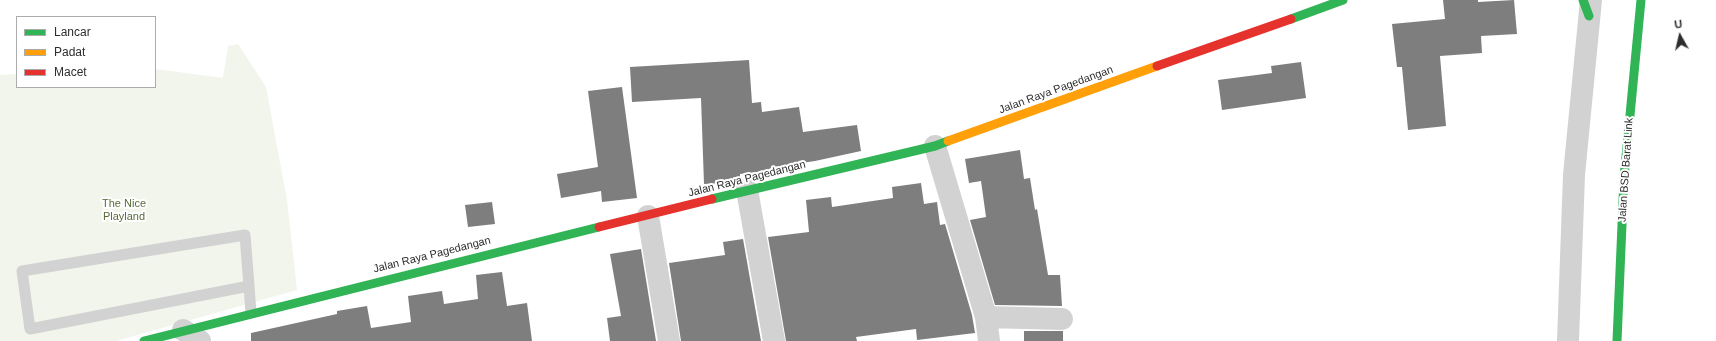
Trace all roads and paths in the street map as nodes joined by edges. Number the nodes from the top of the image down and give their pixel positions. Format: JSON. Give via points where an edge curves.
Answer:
{"nodes":[{"id":1,"x":1343,"y":0,"type":"edge"},
{"id":2,"x":1641,"y":0,"type":"edge"},
{"id":3,"x":1588,"y":5,"type":"edge"},
{"id":4,"x":935,"y":146,"type":"junction"},
{"id":5,"x":747,"y":190,"type":"junction"},
{"id":6,"x":648,"y":216,"type":"junction"},
{"id":7,"x":249,"y":286,"type":"junction"},
{"id":8,"x":251,"y":313,"type":"junction"},
{"id":9,"x":986,"y":317,"type":"junction"},
{"id":10,"x":1062,"y":319,"type":"dead end"},
{"id":11,"x":192,"y":336,"type":"edge"},
{"id":12,"x":144,"y":341,"type":"edge"},
{"id":13,"x":669,"y":341,"type":"edge"},
{"id":14,"x":774,"y":341,"type":"edge"},
{"id":15,"x":989,"y":341,"type":"edge"},
{"id":16,"x":1568,"y":341,"type":"edge"},
{"id":17,"x":1617,"y":341,"type":"edge"}],
"edges":[{"from":1,"to":4,"type":"street","name":"Jalan Raya Pagedangan"},
{"from":2,"to":17,"type":"street","name":"Jalan BSD Barat Link","via":[[1624,178]]},
{"from":3,"to":16,"type":"street","via":[[1574,175]]},
{"from":4,"to":5,"type":"street","name":"Jalan Raya Pagedangan"},
{"from":4,"to":9,"type":"street"},
{"from":5,"to":6,"type":"street","name":"Jalan Raya Pagedangan"},
{"from":5,"to":14,"type":"street"},
{"from":6,"to":8,"type":"street","name":"Jalan Raya Pagedangan","via":[[553,237]]},
{"from":6,"to":13,"type":"street"},
{"from":7,"to":7,"type":"lane","via":[[245,236],[22,271],[30,329]]},
{"from":7,"to":8,"type":"lane"},
{"from":8,"to":11,"type":"street","name":"Jalan Raya Pagedangan"},
{"from":9,"to":10,"type":"street"},
{"from":9,"to":15,"type":"street"},
{"from":11,"to":12,"type":"street","name":"Jalan Raya Pagedangan"}]}
